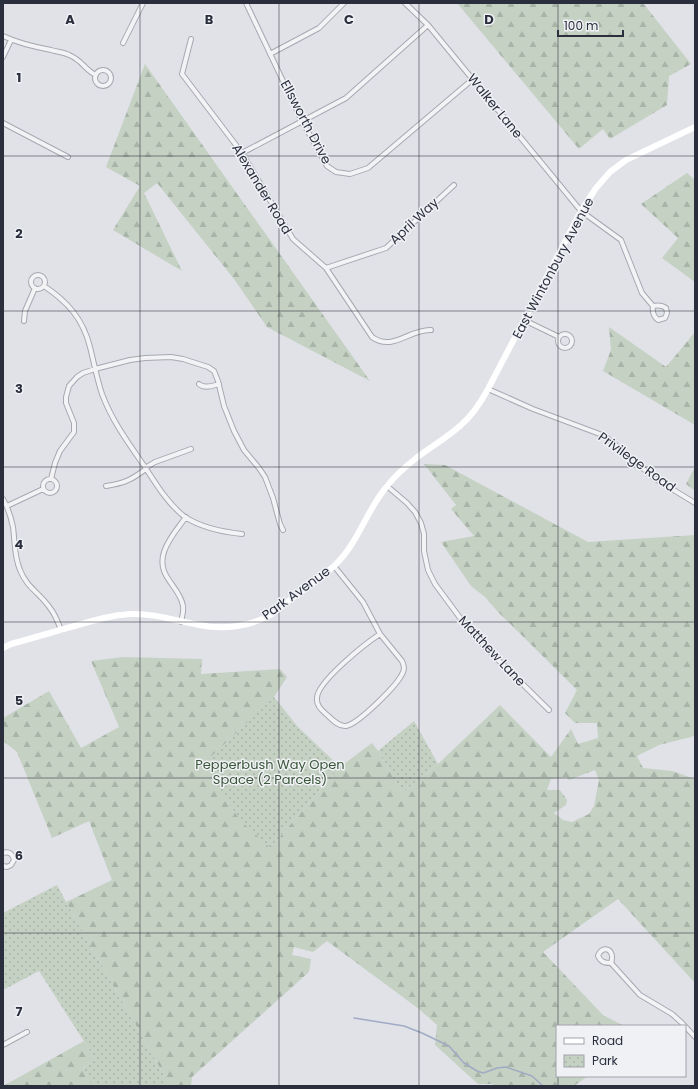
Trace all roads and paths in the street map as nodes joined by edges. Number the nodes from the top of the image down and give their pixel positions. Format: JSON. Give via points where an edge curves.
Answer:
{"nodes":[{"id":1,"x":143,"y":3,"type":"edge"},
{"id":2,"x":246,"y":3,"type":"edge"},
{"id":3,"x":344,"y":3,"type":"edge"},
{"id":4,"x":406,"y":3,"type":"edge"},
{"id":5,"x":428,"y":25,"type":"junction"},
{"id":6,"x":3,"y":36,"type":"edge"},
{"id":7,"x":191,"y":39,"type":"dead end"},
{"id":8,"x":11,"y":40,"type":"junction"},
{"id":9,"x":123,"y":42,"type":"dead end"},
{"id":10,"x":270,"y":54,"type":"junction"},
{"id":11,"x":3,"y":58,"type":"edge"},
{"id":12,"x":96,"y":76,"type":"dead end"},
{"id":13,"x":473,"y":79,"type":"junction"},
{"id":14,"x":302,"y":122,"type":"junction"},
{"id":15,"x":3,"y":123,"type":"edge"},
{"id":16,"x":695,"y":127,"type":"edge"},
{"id":17,"x":242,"y":153,"type":"junction"},
{"id":18,"x":68,"y":157,"type":"dead end"},
{"id":19,"x":454,"y":185,"type":"dead end"},
{"id":20,"x":581,"y":211,"type":"junction"},
{"id":21,"x":326,"y":268,"type":"junction"},
{"id":22,"x":44,"y":286,"type":"junction"},
{"id":23,"x":35,"y":288,"type":"junction"},
{"id":24,"x":653,"y":306,"type":"dead end"},
{"id":25,"x":524,"y":320,"type":"junction"},
{"id":26,"x":24,"y":321,"type":"dead end"},
{"id":27,"x":431,"y":330,"type":"dead end"},
{"id":28,"x":559,"y":337,"type":"dead end"},
{"id":29,"x":95,"y":369,"type":"junction"},
{"id":30,"x":199,"y":384,"type":"dead end"},
{"id":31,"x":219,"y":384,"type":"junction"},
{"id":32,"x":488,"y":389,"type":"junction"},
{"id":33,"x":441,"y":441,"type":"joint"},
{"id":34,"x":191,"y":448,"type":"dead end"},
{"id":35,"x":146,"y":469,"type":"junction"},
{"id":36,"x":51,"y":479,"type":"junction"},
{"id":37,"x":106,"y":486,"type":"dead end"},
{"id":38,"x":387,"y":486,"type":"junction"},
{"id":39,"x":43,"y":489,"type":"junction"},
{"id":40,"x":3,"y":498,"type":"edge"},
{"id":41,"x":695,"y":503,"type":"edge"},
{"id":42,"x":7,"y":506,"type":"junction"},
{"id":43,"x":186,"y":517,"type":"junction"},
{"id":44,"x":283,"y":530,"type":"dead end"},
{"id":45,"x":242,"y":534,"type":"dead end"},
{"id":46,"x":334,"y":566,"type":"junction"},
{"id":47,"x":181,"y":622,"type":"junction"},
{"id":48,"x":61,"y":630,"type":"junction"},
{"id":49,"x":380,"y":634,"type":"junction"},
{"id":50,"x":3,"y":648,"type":"edge"},
{"id":51,"x":548,"y":710,"type":"dead end"},
{"id":52,"x":3,"y":852,"type":"edge"},
{"id":53,"x":3,"y":866,"type":"edge"},
{"id":54,"x":611,"y":963,"type":"dead end"},
{"id":55,"x":684,"y":1025,"type":"edge"},
{"id":56,"x":686,"y":1027,"type":"edge"},
{"id":57,"x":27,"y":1032,"type":"dead end"},
{"id":58,"x":695,"y":1037,"type":"edge"},
{"id":59,"x":3,"y":1045,"type":"edge"}],
"edges":[{"from":1,"to":9,"type":"street"},
{"from":2,"to":10,"type":"street","name":"Ellsworth Drive"},
{"from":3,"to":10,"type":"street","via":[[319,28]]},
{"from":4,"to":5,"type":"street","name":"Walker Lane"},
{"from":5,"to":13,"type":"street","name":"Walker Lane"},
{"from":5,"to":14,"type":"street","via":[[346,98]]},
{"from":6,"to":8,"type":"street"},
{"from":7,"to":17,"type":"street","name":"Alexander Road","via":[[182,74]]},
{"from":8,"to":11,"type":"street"},
{"from":8,"to":12,"type":"street","via":[[69,54]]},
{"from":10,"to":14,"type":"street","name":"Ellsworth Drive"},
{"from":13,"to":14,"type":"street","name":"Ellsworth Drive","via":[[368,168],[350,174],[336,172],[327,166]]},
{"from":13,"to":20,"type":"street","name":"Walker Lane"},
{"from":14,"to":17,"type":"street"},
{"from":15,"to":18,"type":"street"},
{"from":16,"to":20,"type":"main road","name":"East Wintonbury Avenue","via":[[626,160],[610,172]]},
{"from":17,"to":21,"type":"street","name":"Alexander Road","via":[[293,239]]},
{"from":19,"to":21,"type":"street","name":"April Way","via":[[386,248]]},
{"from":20,"to":24,"type":"street","name":"Walker Lane","via":[[621,240],[642,292]]},
{"from":20,"to":25,"type":"main road","name":"East Wintonbury Avenue"},
{"from":21,"to":27,"type":"street","name":"Alexander Road","via":[[377,341],[392,342],[424,330]]},
{"from":22,"to":23,"type":"street","via":[[40,289]]},
{"from":22,"to":23,"type":"street","via":[[44,277],[37,274],[31,281]]},
{"from":22,"to":29,"type":"street","via":[[62,299],[77,317],[87,337]]},
{"from":23,"to":26,"type":"street","via":[[25,311]]},
{"from":25,"to":28,"type":"street"},
{"from":25,"to":32,"type":"main road","name":"East Wintonbury Avenue"},
{"from":29,"to":31,"type":"street","via":[[130,360],[171,357],[198,362],[211,368]]},
{"from":29,"to":35,"type":"street","via":[[113,418]]},
{"from":29,"to":36,"type":"street","via":[[83,373],[69,386],[66,403],[74,423],[74,432],[60,451]]},
{"from":30,"to":31,"type":"street","via":[[204,387]]},
{"from":31,"to":44,"type":"street","via":[[234,431],[244,450],[265,478]]},
{"from":32,"to":33,"type":"main road","name":"East Wintonbury Avenue","via":[[477,408]]},
{"from":32,"to":41,"type":"street","name":"Privilege Road","via":[[605,436],[654,478]]},
{"from":33,"to":38,"type":"main road","name":"Park Avenue","via":[[415,459]]},
{"from":34,"to":35,"type":"street","via":[[155,462]]},
{"from":35,"to":37,"type":"street","via":[[127,482]]},
{"from":35,"to":43,"type":"street","via":[[169,500]]},
{"from":36,"to":39,"type":"street","via":[[44,482]]},
{"from":36,"to":39,"type":"street","via":[[57,488],[49,493]]},
{"from":38,"to":46,"type":"main road","name":"Park Avenue","via":[[347,553]]},
{"from":38,"to":51,"type":"street","name":"Matthew Lane","via":[[407,503],[421,523],[428,570],[435,584],[482,644]]},
{"from":39,"to":42,"type":"street"},
{"from":40,"to":42,"type":"street"},
{"from":42,"to":48,"type":"street","via":[[19,569],[25,581],[50,607]]},
{"from":43,"to":45,"type":"street","via":[[221,532]]},
{"from":43,"to":47,"type":"street","via":[[171,538],[163,559],[164,572],[183,605]]},
{"from":46,"to":47,"type":"main road","name":"Park Avenue","via":[[272,614],[255,622],[222,628]]},
{"from":46,"to":49,"type":"street","via":[[363,602]]},
{"from":47,"to":48,"type":"main road","name":"Park Avenue","via":[[144,614],[122,614]]},
{"from":48,"to":50,"type":"main road","name":"Park Avenue"},
{"from":49,"to":49,"type":"street","via":[[355,652],[325,683],[317,696],[316,700],[322,710],[342,726],[352,724],[370,710],[403,672],[402,661]]},
{"from":52,"to":53,"type":"street","via":[[10,853],[14,860],[11,865]]},
{"from":54,"to":55,"type":"street","via":[[640,995],[672,1014]]},
{"from":56,"to":58,"type":"street"},
{"from":57,"to":59,"type":"street"}]}
